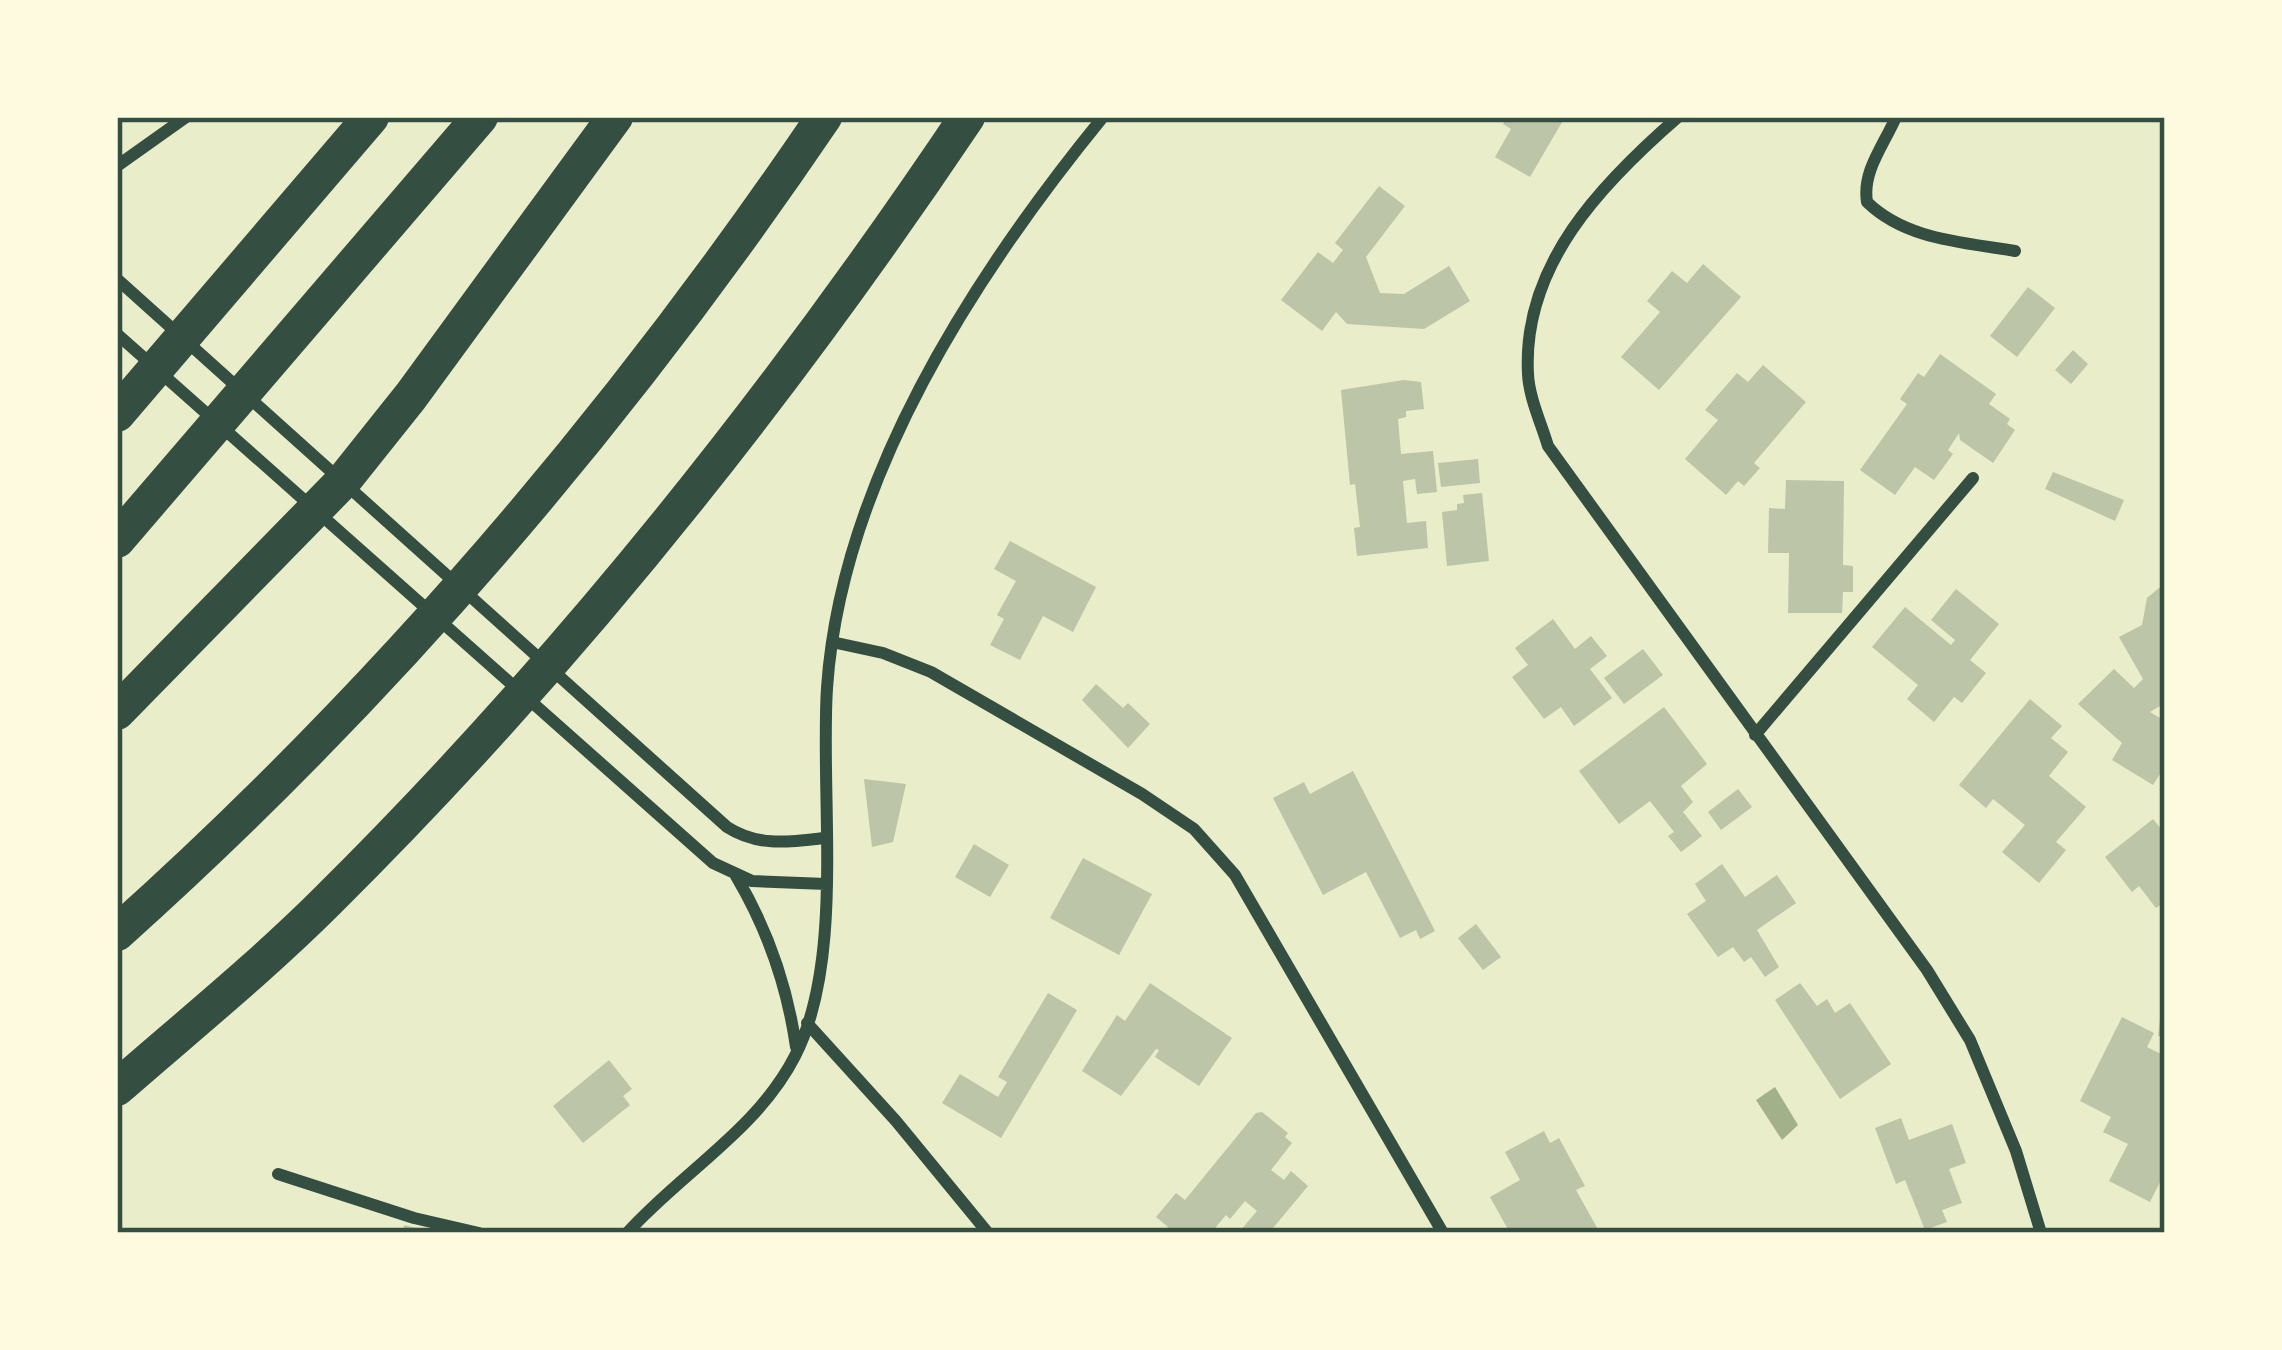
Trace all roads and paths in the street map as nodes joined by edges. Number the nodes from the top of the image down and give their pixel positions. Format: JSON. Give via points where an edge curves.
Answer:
{"nodes":[{"id":1,"x":186,"y":117,"type":"edge"},
{"id":2,"x":371,"y":117,"type":"edge"},
{"id":3,"x":480,"y":117,"type":"edge"},
{"id":4,"x":615,"y":117,"type":"edge"},
{"id":5,"x":824,"y":117,"type":"edge"},
{"id":6,"x":967,"y":117,"type":"edge"},
{"id":7,"x":1103,"y":117,"type":"edge"},
{"id":8,"x":1678,"y":117,"type":"edge"},
{"id":9,"x":1896,"y":117,"type":"edge"},
{"id":10,"x":117,"y":166,"type":"edge"},
{"id":11,"x":2015,"y":251,"type":"dead end"},
{"id":12,"x":117,"y":279,"type":"edge"},
{"id":13,"x":117,"y":334,"type":"edge"},
{"id":14,"x":117,"y":414,"type":"edge"},
{"id":15,"x":1973,"y":478,"type":"dead end"},
{"id":16,"x":344,"y":480,"type":"junction"},
{"id":17,"x":313,"y":510,"type":"junction"},
{"id":18,"x":117,"y":540,"type":"edge"},
{"id":19,"x":832,"y":642,"type":"junction"},
{"id":20,"x":117,"y":712,"type":"edge"},
{"id":21,"x":1755,"y":735,"type":"junction"},
{"id":22,"x":824,"y":838,"type":"junction"},
{"id":23,"x":736,"y":876,"type":"junction"},
{"id":24,"x":826,"y":884,"type":"junction"},
{"id":25,"x":117,"y":933,"type":"edge"},
{"id":26,"x":807,"y":1023,"type":"junction"},
{"id":27,"x":796,"y":1054,"type":"junction"},
{"id":28,"x":117,"y":1088,"type":"edge"},
{"id":29,"x":278,"y":1174,"type":"dead end"},
{"id":30,"x":479,"y":1233,"type":"edge"},
{"id":31,"x":628,"y":1233,"type":"edge"},
{"id":32,"x":988,"y":1233,"type":"edge"},
{"id":33,"x":1443,"y":1233,"type":"edge"},
{"id":34,"x":2041,"y":1233,"type":"edge"}],
"edges":[{"from":1,"to":10,"type":"street"},
{"from":2,"to":14,"type":"highway"},
{"from":3,"to":18,"type":"highway"},
{"from":4,"to":16,"type":"highway"},
{"from":5,"to":25,"type":"highway","via":[[532,507],[194,865]]},
{"from":6,"to":28,"type":"highway","via":[[830,313],[623,582],[428,800]]},
{"from":7,"to":19,"type":"street","via":[[1012,236],[913,403],[878,480]]},
{"from":8,"to":21,"type":"street","via":[[1593,199],[1560,248],[1532,311],[1527,377],[1548,446]]},
{"from":9,"to":11,"type":"street","via":[[1870,170],[1867,202],[1894,225]]},
{"from":12,"to":16,"type":"street"},
{"from":13,"to":17,"type":"street"},
{"from":15,"to":21,"type":"street"},
{"from":16,"to":17,"type":"highway"},
{"from":16,"to":22,"type":"street","via":[[727,826],[764,842]]},
{"from":17,"to":20,"type":"highway"},
{"from":17,"to":23,"type":"street"},
{"from":19,"to":22,"type":"street"},
{"from":19,"to":33,"type":"street","via":[[931,672],[1194,830],[1235,875]]},
{"from":21,"to":34,"type":"street","via":[[1970,1040]]},
{"from":22,"to":24,"type":"street"},
{"from":23,"to":24,"type":"street"},
{"from":23,"to":27,"type":"street","via":[[783,978]]},
{"from":24,"to":26,"type":"street"},
{"from":26,"to":27,"type":"street"},
{"from":26,"to":32,"type":"street"},
{"from":27,"to":31,"type":"street","via":[[763,1104]]},
{"from":29,"to":30,"type":"street"}]}
